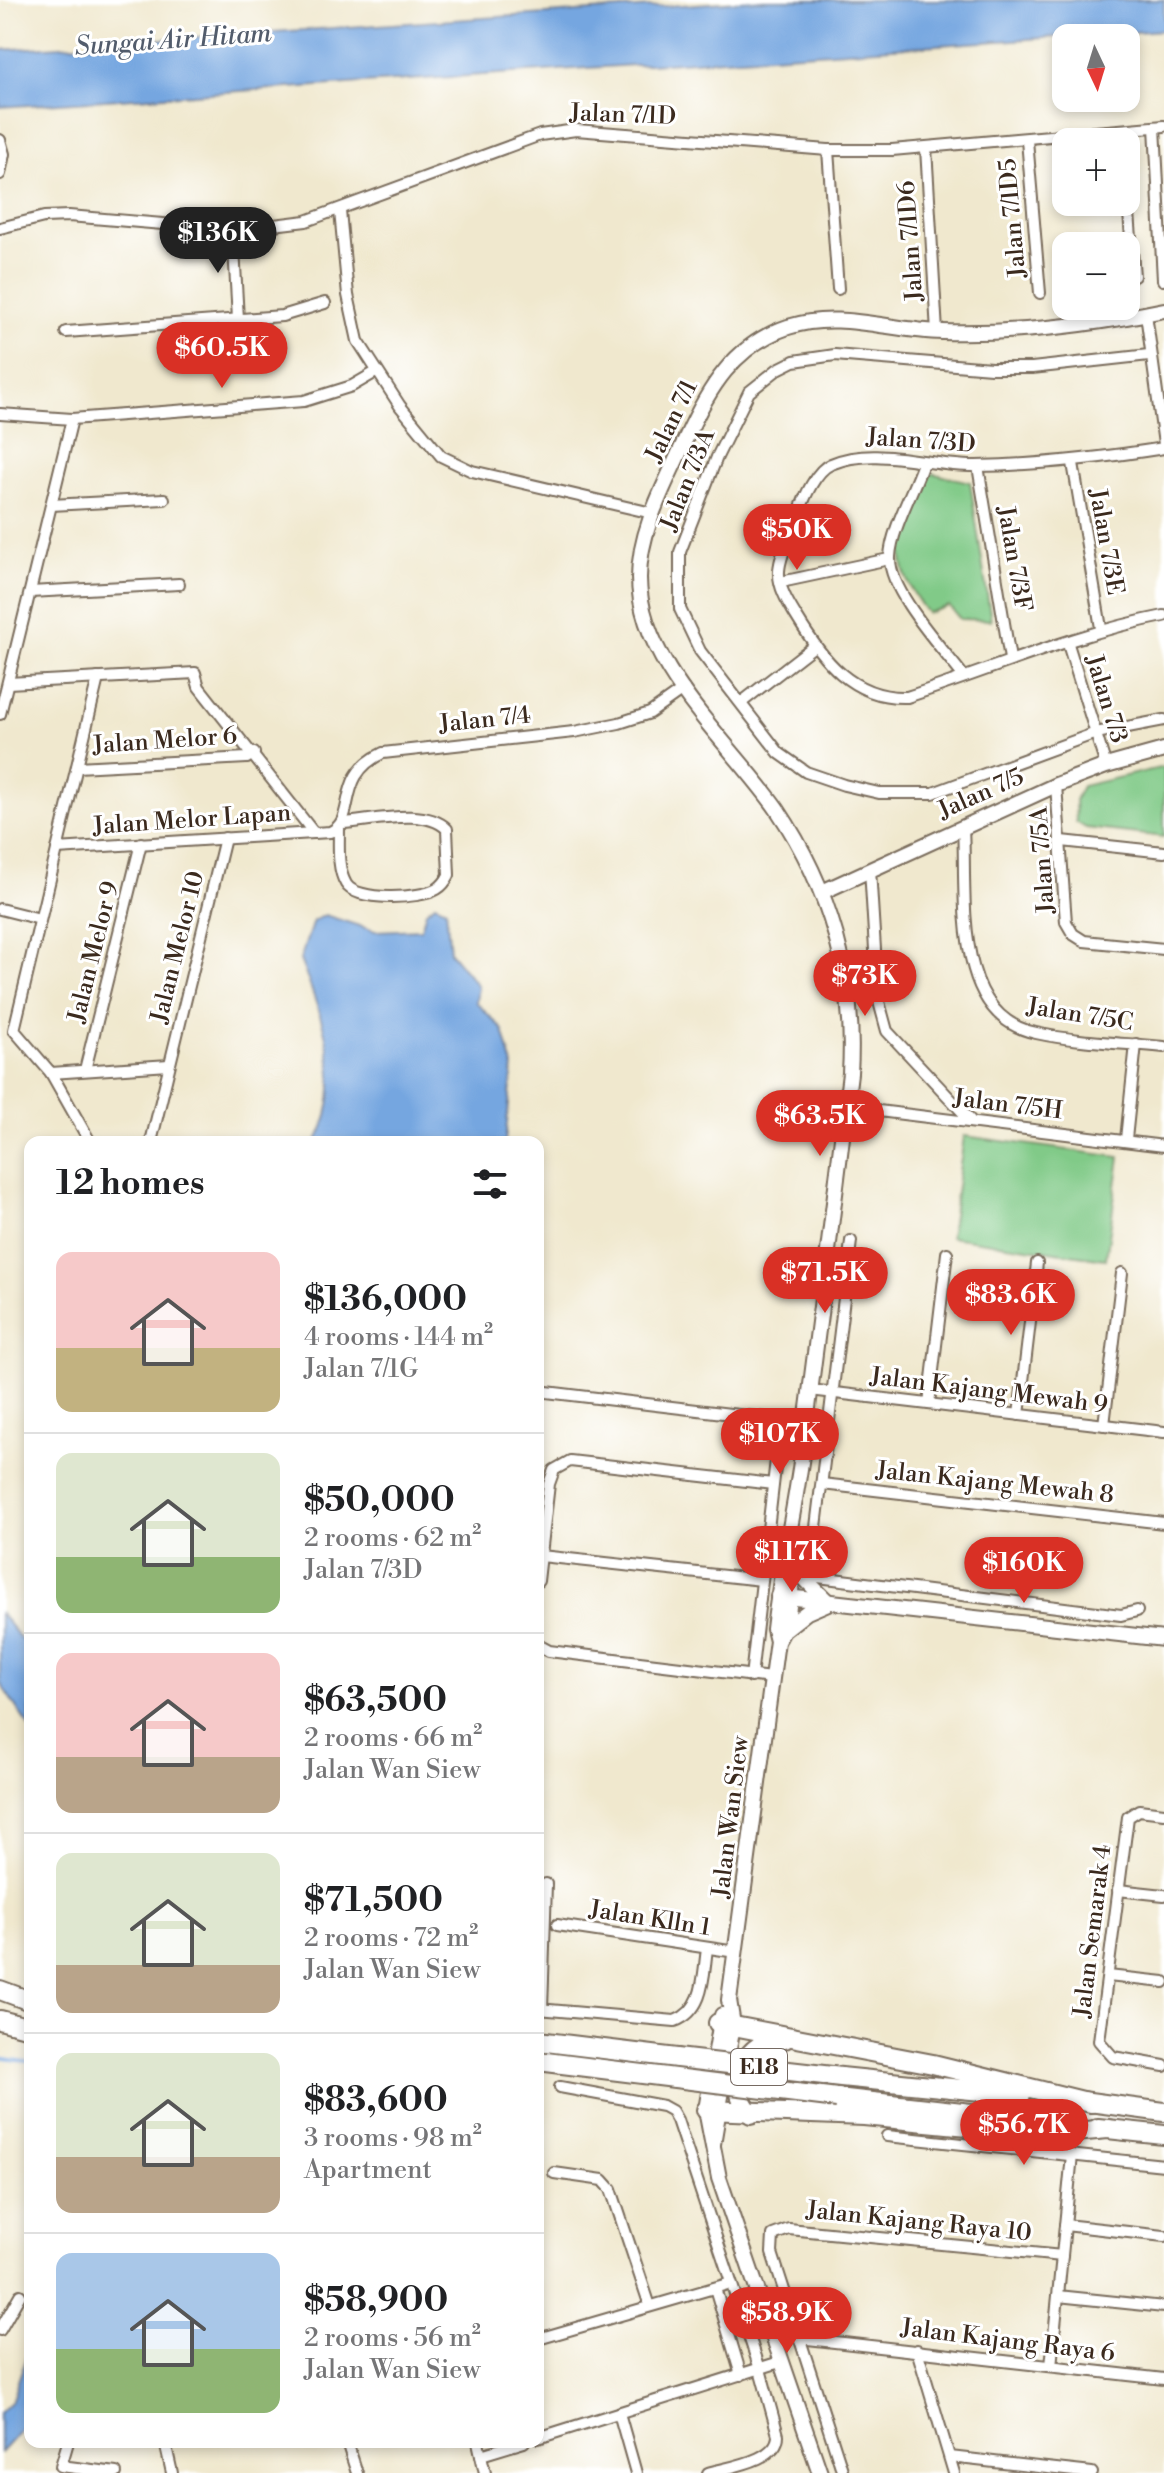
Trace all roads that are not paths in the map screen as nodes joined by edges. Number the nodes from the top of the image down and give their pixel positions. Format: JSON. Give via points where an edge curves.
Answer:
{"nodes":[{"id":1,"x":1160,"y":126,"type":"edge"},
{"id":2,"x":1140,"y":128,"type":"edge"},
{"id":3,"x":1052,"y":137,"type":"edge"},
{"id":4,"x":0,"y":140,"type":"edge"},
{"id":5,"x":1027,"y":140,"type":"junction"},
{"id":6,"x":926,"y":148,"type":"junction"},
{"id":7,"x":828,"y":150,"type":"junction"},
{"id":8,"x":0,"y":174,"type":"edge"},
{"id":9,"x":340,"y":211,"type":"junction"},
{"id":10,"x":0,"y":228,"type":"edge"},
{"id":11,"x":233,"y":230,"type":"junction"},
{"id":12,"x":1163,"y":280,"type":"edge"},
{"id":13,"x":838,"y":289,"type":"dead end"},
{"id":14,"x":1040,"y":293,"type":"dead end"},
{"id":15,"x":325,"y":303,"type":"dead end"},
{"id":16,"x":1164,"y":310,"type":"edge"},
{"id":17,"x":1146,"y":314,"type":"junction"},
{"id":18,"x":238,"y":319,"type":"junction"},
{"id":19,"x":66,"y":332,"type":"dead end"},
{"id":20,"x":937,"y":332,"type":"junction"},
{"id":21,"x":1149,"y":355,"type":"junction"},
{"id":22,"x":376,"y":372,"type":"junction"},
{"id":23,"x":0,"y":414,"type":"edge"},
{"id":24,"x":72,"y":419,"type":"junction"},
{"id":25,"x":1164,"y":446,"type":"edge"},
{"id":26,"x":923,"y":463,"type":"junction"},
{"id":27,"x":1073,"y":463,"type":"junction"},
{"id":28,"x":978,"y":466,"type":"junction"},
{"id":29,"x":164,"y":499,"type":"dead end"},
{"id":30,"x":51,"y":505,"type":"junction"},
{"id":31,"x":652,"y":513,"type":"junction"},
{"id":32,"x":889,"y":559,"type":"junction"},
{"id":33,"x":781,"y":582,"type":"junction"},
{"id":34,"x":179,"y":584,"type":"dead end"},
{"id":35,"x":30,"y":592,"type":"junction"},
{"id":36,"x":1164,"y":616,"type":"edge"},
{"id":37,"x":1101,"y":628,"type":"junction"},
{"id":38,"x":1068,"y":644,"type":"junction"},
{"id":39,"x":814,"y":646,"type":"junction"},
{"id":40,"x":1010,"y":659,"type":"junction"},
{"id":41,"x":964,"y":677,"type":"junction"},
{"id":42,"x":98,"y":678,"type":"junction"},
{"id":43,"x":8,"y":683,"type":"junction"},
{"id":44,"x":684,"y":689,"type":"junction"},
{"id":45,"x":742,"y":702,"type":"junction"},
{"id":46,"x":0,"y":714,"type":"edge"},
{"id":47,"x":1164,"y":720,"type":"edge"},
{"id":48,"x":1096,"y":733,"type":"junction"},
{"id":49,"x":1164,"y":750,"type":"edge"},
{"id":50,"x":254,"y":753,"type":"junction"},
{"id":51,"x":1106,"y":766,"type":"junction"},
{"id":52,"x":77,"y":767,"type":"junction"},
{"id":53,"x":1056,"y":785,"type":"junction"},
{"id":54,"x":963,"y":827,"type":"junction"},
{"id":55,"x":337,"y":828,"type":"junction"},
{"id":56,"x":314,"y":833,"type":"junction"},
{"id":57,"x":225,"y":838,"type":"junction"},
{"id":58,"x":1062,"y":841,"type":"junction"},
{"id":59,"x":141,"y":843,"type":"junction"},
{"id":60,"x":57,"y":849,"type":"junction"},
{"id":61,"x":1164,"y":852,"type":"edge"},
{"id":62,"x":870,"y":869,"type":"junction"},
{"id":63,"x":822,"y":892,"type":"junction"},
{"id":64,"x":0,"y":909,"type":"edge"},
{"id":65,"x":40,"y":919,"type":"junction"},
{"id":66,"x":1164,"y":949,"type":"edge"},
{"id":67,"x":1136,"y":1044,"type":"junction"},
{"id":68,"x":1164,"y":1047,"type":"edge"},
{"id":69,"x":169,"y":1065,"type":"junction"},
{"id":70,"x":85,"y":1070,"type":"junction"},
{"id":71,"x":51,"y":1073,"type":"junction"},
{"id":72,"x":846,"y":1107,"type":"junction"},
{"id":73,"x":970,"y":1120,"type":"junction"},
{"id":74,"x":87,"y":1136,"type":"edge"},
{"id":75,"x":152,"y":1136,"type":"edge"},
{"id":76,"x":1126,"y":1139,"type":"junction"},
{"id":77,"x":1164,"y":1146,"type":"edge"},
{"id":78,"x":851,"y":1241,"type":"dead end"},
{"id":79,"x":947,"y":1253,"type":"dead end"},
{"id":80,"x":1037,"y":1263,"type":"dead end"},
{"id":81,"x":1122,"y":1273,"type":"dead end"},
{"id":82,"x":810,"y":1390,"type":"junction"},
{"id":83,"x":544,"y":1392,"type":"edge"},
{"id":84,"x":833,"y":1393,"type":"junction"},
{"id":85,"x":929,"y":1404,"type":"junction"},
{"id":86,"x":1019,"y":1415,"type":"junction"},
{"id":87,"x":806,"y":1423,"type":"junction"},
{"id":88,"x":1104,"y":1425,"type":"junction"},
{"id":89,"x":1164,"y":1432,"type":"edge"},
{"id":90,"x":777,"y":1451,"type":"dead end"},
{"id":91,"x":773,"y":1484,"type":"junction"},
{"id":92,"x":822,"y":1484,"type":"junction"},
{"id":93,"x":1164,"y":1523,"type":"edge"},
{"id":94,"x":544,"y":1529,"type":"edge"},
{"id":95,"x":790,"y":1535,"type":"junction"},
{"id":96,"x":544,"y":1556,"type":"edge"},
{"id":97,"x":793,"y":1559,"type":"junction"},
{"id":98,"x":762,"y":1580,"type":"junction"},
{"id":99,"x":783,"y":1597,"type":"junction"},
{"id":100,"x":828,"y":1602,"type":"junction"},
{"id":101,"x":1137,"y":1611,"type":"dead end"},
{"id":102,"x":781,"y":1635,"type":"junction"},
{"id":103,"x":1164,"y":1639,"type":"edge"},
{"id":104,"x":544,"y":1648,"type":"edge"},
{"id":105,"x":751,"y":1677,"type":"junction"},
{"id":106,"x":771,"y":1678,"type":"junction"},
{"id":107,"x":1164,"y":1813,"type":"edge"},
{"id":108,"x":546,"y":1884,"type":"dead end"},
{"id":109,"x":1118,"y":1890,"type":"junction"},
{"id":110,"x":1164,"y":1895,"type":"edge"},
{"id":111,"x":557,"y":1925,"type":"dead end"},
{"id":112,"x":544,"y":1926,"type":"edge"},
{"id":113,"x":707,"y":1949,"type":"junction"},
{"id":114,"x":736,"y":1952,"type":"junction"},
{"id":115,"x":1108,"y":1976,"type":"junction"},
{"id":116,"x":1164,"y":1982,"type":"edge"},
{"id":117,"x":0,"y":1990,"type":"edge"},
{"id":118,"x":24,"y":1999,"type":"edge"},
{"id":119,"x":544,"y":2009,"type":"edge"},
{"id":120,"x":0,"y":2018,"type":"edge"},
{"id":121,"x":726,"y":2024,"type":"junction"},
{"id":122,"x":24,"y":2026,"type":"edge"},
{"id":123,"x":820,"y":2040,"type":"junction"},
{"id":124,"x":544,"y":2042,"type":"edge"},
{"id":125,"x":544,"y":2062,"type":"edge"},
{"id":126,"x":1164,"y":2066,"type":"edge"},
{"id":127,"x":560,"y":2087,"type":"dead end"},
{"id":128,"x":1091,"y":2103,"type":"junction"},
{"id":129,"x":713,"y":2111,"type":"junction"},
{"id":130,"x":1164,"y":2112,"type":"edge"},
{"id":131,"x":751,"y":2114,"type":"junction"},
{"id":132,"x":1108,"y":2129,"type":"junction"},
{"id":133,"x":1164,"y":2135,"type":"edge"},
{"id":134,"x":887,"y":2136,"type":"dead end"},
{"id":135,"x":1072,"y":2155,"type":"junction"},
{"id":136,"x":1164,"y":2165,"type":"edge"},
{"id":137,"x":554,"y":2173,"type":"dead end"},
{"id":138,"x":1065,"y":2225,"type":"junction"},
{"id":139,"x":1164,"y":2236,"type":"edge"},
{"id":140,"x":1062,"y":2256,"type":"junction"},
{"id":141,"x":731,"y":2283,"type":"junction"},
{"id":142,"x":715,"y":2288,"type":"junction"},
{"id":143,"x":20,"y":2295,"type":"dead end"},
{"id":144,"x":1058,"y":2296,"type":"junction"},
{"id":145,"x":650,"y":2306,"type":"junction"},
{"id":146,"x":1164,"y":2307,"type":"edge"},
{"id":147,"x":0,"y":2330,"type":"edge"},
{"id":148,"x":544,"y":2337,"type":"edge"},
{"id":149,"x":799,"y":2338,"type":"junction"},
{"id":150,"x":917,"y":2350,"type":"junction"},
{"id":151,"x":783,"y":2361,"type":"junction"},
{"id":152,"x":1051,"y":2366,"type":"junction"},
{"id":153,"x":760,"y":2369,"type":"junction"},
{"id":154,"x":741,"y":2375,"type":"junction"},
{"id":155,"x":1164,"y":2379,"type":"edge"},
{"id":156,"x":619,"y":2413,"type":"junction"},
{"id":157,"x":544,"y":2436,"type":"edge"},
{"id":158,"x":66,"y":2448,"type":"edge"},
{"id":159,"x":166,"y":2448,"type":"edge"},
{"id":160,"x":349,"y":2448,"type":"edge"},
{"id":161,"x":479,"y":2448,"type":"edge"},
{"id":162,"x":504,"y":2448,"type":"edge"},
{"id":163,"x":481,"y":2455,"type":"junction"},
{"id":164,"x":950,"y":2457,"type":"junction"},
{"id":165,"x":59,"y":2469,"type":"edge"},
{"id":166,"x":116,"y":2473,"type":"edge"},
{"id":167,"x":172,"y":2473,"type":"edge"},
{"id":168,"x":357,"y":2473,"type":"edge"},
{"id":169,"x":485,"y":2473,"type":"edge"},
{"id":170,"x":636,"y":2473,"type":"edge"},
{"id":171,"x":708,"y":2473,"type":"edge"},
{"id":172,"x":820,"y":2473,"type":"edge"},
{"id":173,"x":843,"y":2473,"type":"edge"},
{"id":174,"x":954,"y":2473,"type":"edge"},
{"id":175,"x":1092,"y":2473,"type":"edge"}],
"edges":[{"from":1,"to":2,"type":"street","name":"Jalan 7/1D"},
{"from":1,"to":12,"type":"street"},
{"from":3,"to":5,"type":"street","name":"Jalan 7/1D"},
{"from":4,"to":8,"type":"street"},
{"from":5,"to":6,"type":"street","name":"Jalan 7/1D"},
{"from":5,"to":14,"type":"street","name":"Jalan 7/1D5"},
{"from":6,"to":7,"type":"street","name":"Jalan 7/1D"},
{"from":6,"to":20,"type":"street","name":"Jalan 7/1D6"},
{"from":7,"to":9,"type":"street","name":"Jalan 7/1D","via":[[564,132],[459,163]]},
{"from":7,"to":13,"type":"street"},
{"from":9,"to":11,"type":"street","name":"Jalan 7/1D"},
{"from":9,"to":22,"type":"street","via":[[358,341]]},
{"from":10,"to":11,"type":"street","name":"Jalan 7/1D","via":[[69,216]]},
{"from":11,"to":18,"type":"street"},
{"from":15,"to":18,"type":"street","via":[[282,316]]},
{"from":16,"to":17,"type":"street","name":"Jalan 7/1"},
{"from":17,"to":20,"type":"street","name":"Jalan 7/1","via":[[1053,328]]},
{"from":17,"to":21,"type":"street"},
{"from":18,"to":19,"type":"street"},
{"from":20,"to":31,"type":"street","name":"Jalan 7/1","via":[[811,321],[762,338],[718,376]]},
{"from":21,"to":25,"type":"street"},
{"from":21,"to":45,"type":"street","name":"Jalan 7/3A","via":[[991,368],[835,355],[794,361],[749,392],[680,552],[680,609],[700,651]]},
{"from":22,"to":24,"type":"street","via":[[352,386],[304,401]]},
{"from":22,"to":31,"type":"street","via":[[441,456],[472,471]]},
{"from":23,"to":24,"type":"street"},
{"from":24,"to":30,"type":"street"},
{"from":25,"to":27,"type":"street","name":"Jalan 7/3D"},
{"from":26,"to":28,"type":"street","name":"Jalan 7/3D"},
{"from":26,"to":32,"type":"street"},
{"from":26,"to":33,"type":"street","name":"Jalan 7/3D","via":[[851,456],[827,465],[804,497],[779,570]]},
{"from":27,"to":28,"type":"street","name":"Jalan 7/3D"},
{"from":27,"to":37,"type":"street","name":"Jalan 7/3E"},
{"from":28,"to":40,"type":"street","name":"Jalan 7/3F"},
{"from":29,"to":30,"type":"street"},
{"from":30,"to":35,"type":"street"},
{"from":31,"to":44,"type":"street","name":"Jalan 7/1","via":[[641,553],[641,601],[654,643]]},
{"from":32,"to":33,"type":"street"},
{"from":32,"to":41,"type":"street","via":[[903,594]]},
{"from":33,"to":39,"type":"street"},
{"from":34,"to":35,"type":"street"},
{"from":35,"to":43,"type":"street"},
{"from":36,"to":37,"type":"street"},
{"from":37,"to":38,"type":"street"},
{"from":38,"to":40,"type":"street"},
{"from":38,"to":48,"type":"street","name":"Jalan 7/3"},
{"from":39,"to":41,"type":"street","via":[[849,682],[893,697]]},
{"from":39,"to":45,"type":"street"},
{"from":40,"to":41,"type":"street"},
{"from":42,"to":43,"type":"street"},
{"from":42,"to":50,"type":"street","via":[[195,673],[199,687]]},
{"from":42,"to":52,"type":"street"},
{"from":43,"to":46,"type":"street"},
{"from":44,"to":55,"type":"street","name":"Jalan 7/4","via":[[650,713],[619,723],[383,753],[355,773]]},
{"from":44,"to":63,"type":"street","name":"Jalan 7/1","via":[[776,809]]},
{"from":45,"to":48,"type":"street","name":"Jalan 7/3A","via":[[779,753],[806,772],[879,793],[933,793]]},
{"from":47,"to":48,"type":"street","name":"Jalan 7/3A"},
{"from":48,"to":51,"type":"street","name":"Jalan 7/3"},
{"from":49,"to":51,"type":"street","name":"Jalan 7/5"},
{"from":50,"to":52,"type":"street","name":"Jalan Melor 6","via":[[247,758]]},
{"from":50,"to":56,"type":"street"},
{"from":51,"to":53,"type":"street","name":"Jalan 7/5"},
{"from":52,"to":60,"type":"street"},
{"from":53,"to":54,"type":"street","name":"Jalan 7/5"},
{"from":53,"to":58,"type":"street","name":"Jalan 7/5A"},
{"from":54,"to":62,"type":"street","name":"Jalan 7/5"},
{"from":54,"to":67,"type":"street","name":"Jalan 7/5C","via":[[972,967],[988,1003],[1008,1023],[1034,1033]]},
{"from":55,"to":55,"type":"street","name":"Jalan Melor Lapan","via":[[342,876],[359,895],[422,894],[435,891],[449,875],[447,829],[438,820],[425,817]]},
{"from":55,"to":56,"type":"street","name":"Jalan Melor Lapan"},
{"from":56,"to":57,"type":"street","name":"Jalan Melor Lapan"},
{"from":57,"to":59,"type":"street","name":"Jalan Melor Lapan"},
{"from":57,"to":69,"type":"street","name":"Jalan Melor 10"},
{"from":58,"to":61,"type":"street"},
{"from":58,"to":66,"type":"street","name":"Jalan 7/5A","via":[[1066,922],[1073,934],[1084,941]]},
{"from":59,"to":60,"type":"street","name":"Jalan Melor Lapan"},
{"from":59,"to":70,"type":"street","name":"Jalan Melor 9"},
{"from":60,"to":65,"type":"street"},
{"from":62,"to":63,"type":"street","name":"Jalan 7/5"},
{"from":62,"to":73,"type":"street","via":[[878,998],[887,1031]]},
{"from":63,"to":72,"type":"street","name":"Jalan Wan Siew","via":[[844,961],[852,1010]]},
{"from":64,"to":65,"type":"street"},
{"from":65,"to":71,"type":"street","via":[[14,1030]]},
{"from":67,"to":68,"type":"street","name":"Jalan 7/5C"},
{"from":67,"to":76,"type":"street"},
{"from":69,"to":70,"type":"street"},
{"from":69,"to":75,"type":"street","name":"Jalan Melor 10"},
{"from":70,"to":71,"type":"street"},
{"from":71,"to":74,"type":"street"},
{"from":72,"to":73,"type":"street","name":"Jalan 7/5H"},
{"from":72,"to":82,"type":"street","name":"Jalan Wan Siew"},
{"from":73,"to":76,"type":"street","name":"Jalan 7/5H"},
{"from":76,"to":77,"type":"street","name":"Jalan 7/5H"},
{"from":78,"to":84,"type":"street"},
{"from":79,"to":85,"type":"street"},
{"from":80,"to":86,"type":"street"},
{"from":81,"to":88,"type":"street"},
{"from":82,"to":84,"type":"street","name":"Jalan Kajang Mewah 9"},
{"from":82,"to":87,"type":"street","name":"Jalan Wan Siew"},
{"from":83,"to":87,"type":"street"},
{"from":84,"to":85,"type":"street","name":"Jalan Kajang Mewah 9"},
{"from":84,"to":92,"type":"street"},
{"from":85,"to":86,"type":"street","name":"Jalan Kajang Mewah 9"},
{"from":86,"to":88,"type":"street","name":"Jalan Kajang Mewah 9"},
{"from":87,"to":95,"type":"street","name":"Jalan Wan Siew"},
{"from":88,"to":89,"type":"street","name":"Jalan Kajang Mewah 9"},
{"from":90,"to":91,"type":"street"},
{"from":91,"to":94,"type":"street","via":[[570,1461],[554,1470]]},
{"from":91,"to":98,"type":"street"},
{"from":92,"to":93,"type":"street","name":"Jalan Kajang Mewah 8"},
{"from":92,"to":101,"type":"street","via":[[810,1576],[1121,1615]]},
{"from":95,"to":97,"type":"street","name":"Jalan Wan Siew"},
{"from":95,"to":99,"type":"street","name":"Jalan Wan Siew","via":[[784,1549]]},
{"from":96,"to":98,"type":"street"},
{"from":97,"to":99,"type":"street","name":"Jalan Wan Siew"},
{"from":97,"to":100,"type":"street"},
{"from":98,"to":105,"type":"street"},
{"from":99,"to":100,"type":"street"},
{"from":99,"to":102,"type":"street","name":"Jalan Wan Siew"},
{"from":100,"to":102,"type":"street"},
{"from":100,"to":103,"type":"street"},
{"from":102,"to":106,"type":"street","name":"Jalan Wan Siew"},
{"from":104,"to":105,"type":"street"},
{"from":105,"to":106,"type":"street"},
{"from":106,"to":114,"type":"street","name":"Jalan Wan Siew"},
{"from":107,"to":109,"type":"street","name":"Jalan Semarak 4","via":[[1139,1810],[1128,1817]]},
{"from":108,"to":112,"type":"street"},
{"from":109,"to":110,"type":"street"},
{"from":109,"to":115,"type":"street","name":"Jalan Semarak 4"},
{"from":111,"to":113,"type":"street","name":"Jalan Klln 1"},
{"from":113,"to":114,"type":"street","name":"Jalan Klln 1"},
{"from":113,"to":119,"type":"street","via":[[699,1999],[675,2021]]},
{"from":114,"to":121,"type":"street","name":"Jalan Wan Siew"},
{"from":115,"to":116,"type":"street"},
{"from":115,"to":126,"type":"street","name":"Jalan Semarak 4","via":[[1099,2041],[1113,2057]]},
{"from":117,"to":118,"type":"highway"},
{"from":120,"to":122,"type":"highway"},
{"from":121,"to":123,"type":"highway"},
{"from":121,"to":129,"type":"street","name":"Jalan Wan Siew"},
{"from":123,"to":128,"type":"highway"},
{"from":123,"to":131,"type":"highway","via":[[779,2038],[754,2048],[738,2083],[739,2098]]},
{"from":124,"to":128,"type":"highway","number":"E18","bridge":true},
{"from":125,"to":132,"type":"highway","number":"E18","bridge":true},
{"from":127,"to":141,"type":"street","via":[[672,2111]]},
{"from":128,"to":130,"type":"highway","number":"E18"},
{"from":129,"to":131,"type":"highway"},
{"from":129,"to":151,"type":"street","name":"Jalan Wan Siew","via":[[719,2178]]},
{"from":131,"to":132,"type":"highway","via":[[864,2116],[1052,2134]]},
{"from":132,"to":133,"type":"highway","number":"E18"},
{"from":134,"to":135,"type":"street"},
{"from":135,"to":136,"type":"street"},
{"from":135,"to":138,"type":"street"},
{"from":137,"to":145,"type":"street","via":[[603,2180],[611,2189]]},
{"from":138,"to":139,"type":"street"},
{"from":138,"to":140,"type":"street"},
{"from":140,"to":144,"type":"street"},
{"from":140,"to":149,"type":"street","name":"Jalan Kajang Raya 10","via":[[789,2229],[773,2235],[772,2253]]},
{"from":141,"to":142,"type":"street"},
{"from":141,"to":153,"type":"street"},
{"from":142,"to":145,"type":"street"},
{"from":142,"to":154,"type":"street"},
{"from":143,"to":147,"type":"street"},
{"from":144,"to":146,"type":"street"},
{"from":144,"to":152,"type":"street"},
{"from":145,"to":148,"type":"street"},
{"from":149,"to":150,"type":"street","name":"Jalan Kajang Raya 6"},
{"from":149,"to":173,"type":"street"},
{"from":150,"to":152,"type":"street","name":"Jalan Kajang Raya 6"},
{"from":150,"to":164,"type":"street"},
{"from":151,"to":153,"type":"street"},
{"from":151,"to":172,"type":"street","name":"Jalan Wan Siew"},
{"from":152,"to":155,"type":"street","name":"Jalan Kajang Raya 6"},
{"from":153,"to":154,"type":"street"},
{"from":153,"to":171,"type":"street","via":[[778,2443],[771,2453]]},
{"from":154,"to":156,"type":"street"},
{"from":156,"to":157,"type":"street"},
{"from":156,"to":170,"type":"street"},
{"from":158,"to":165,"type":"street"},
{"from":159,"to":167,"type":"street"},
{"from":160,"to":168,"type":"street"},
{"from":161,"to":163,"type":"street"},
{"from":162,"to":163,"type":"street"},
{"from":163,"to":169,"type":"street"},
{"from":164,"to":174,"type":"street"},
{"from":164,"to":175,"type":"street"},
{"from":165,"to":166,"type":"street"}]}
